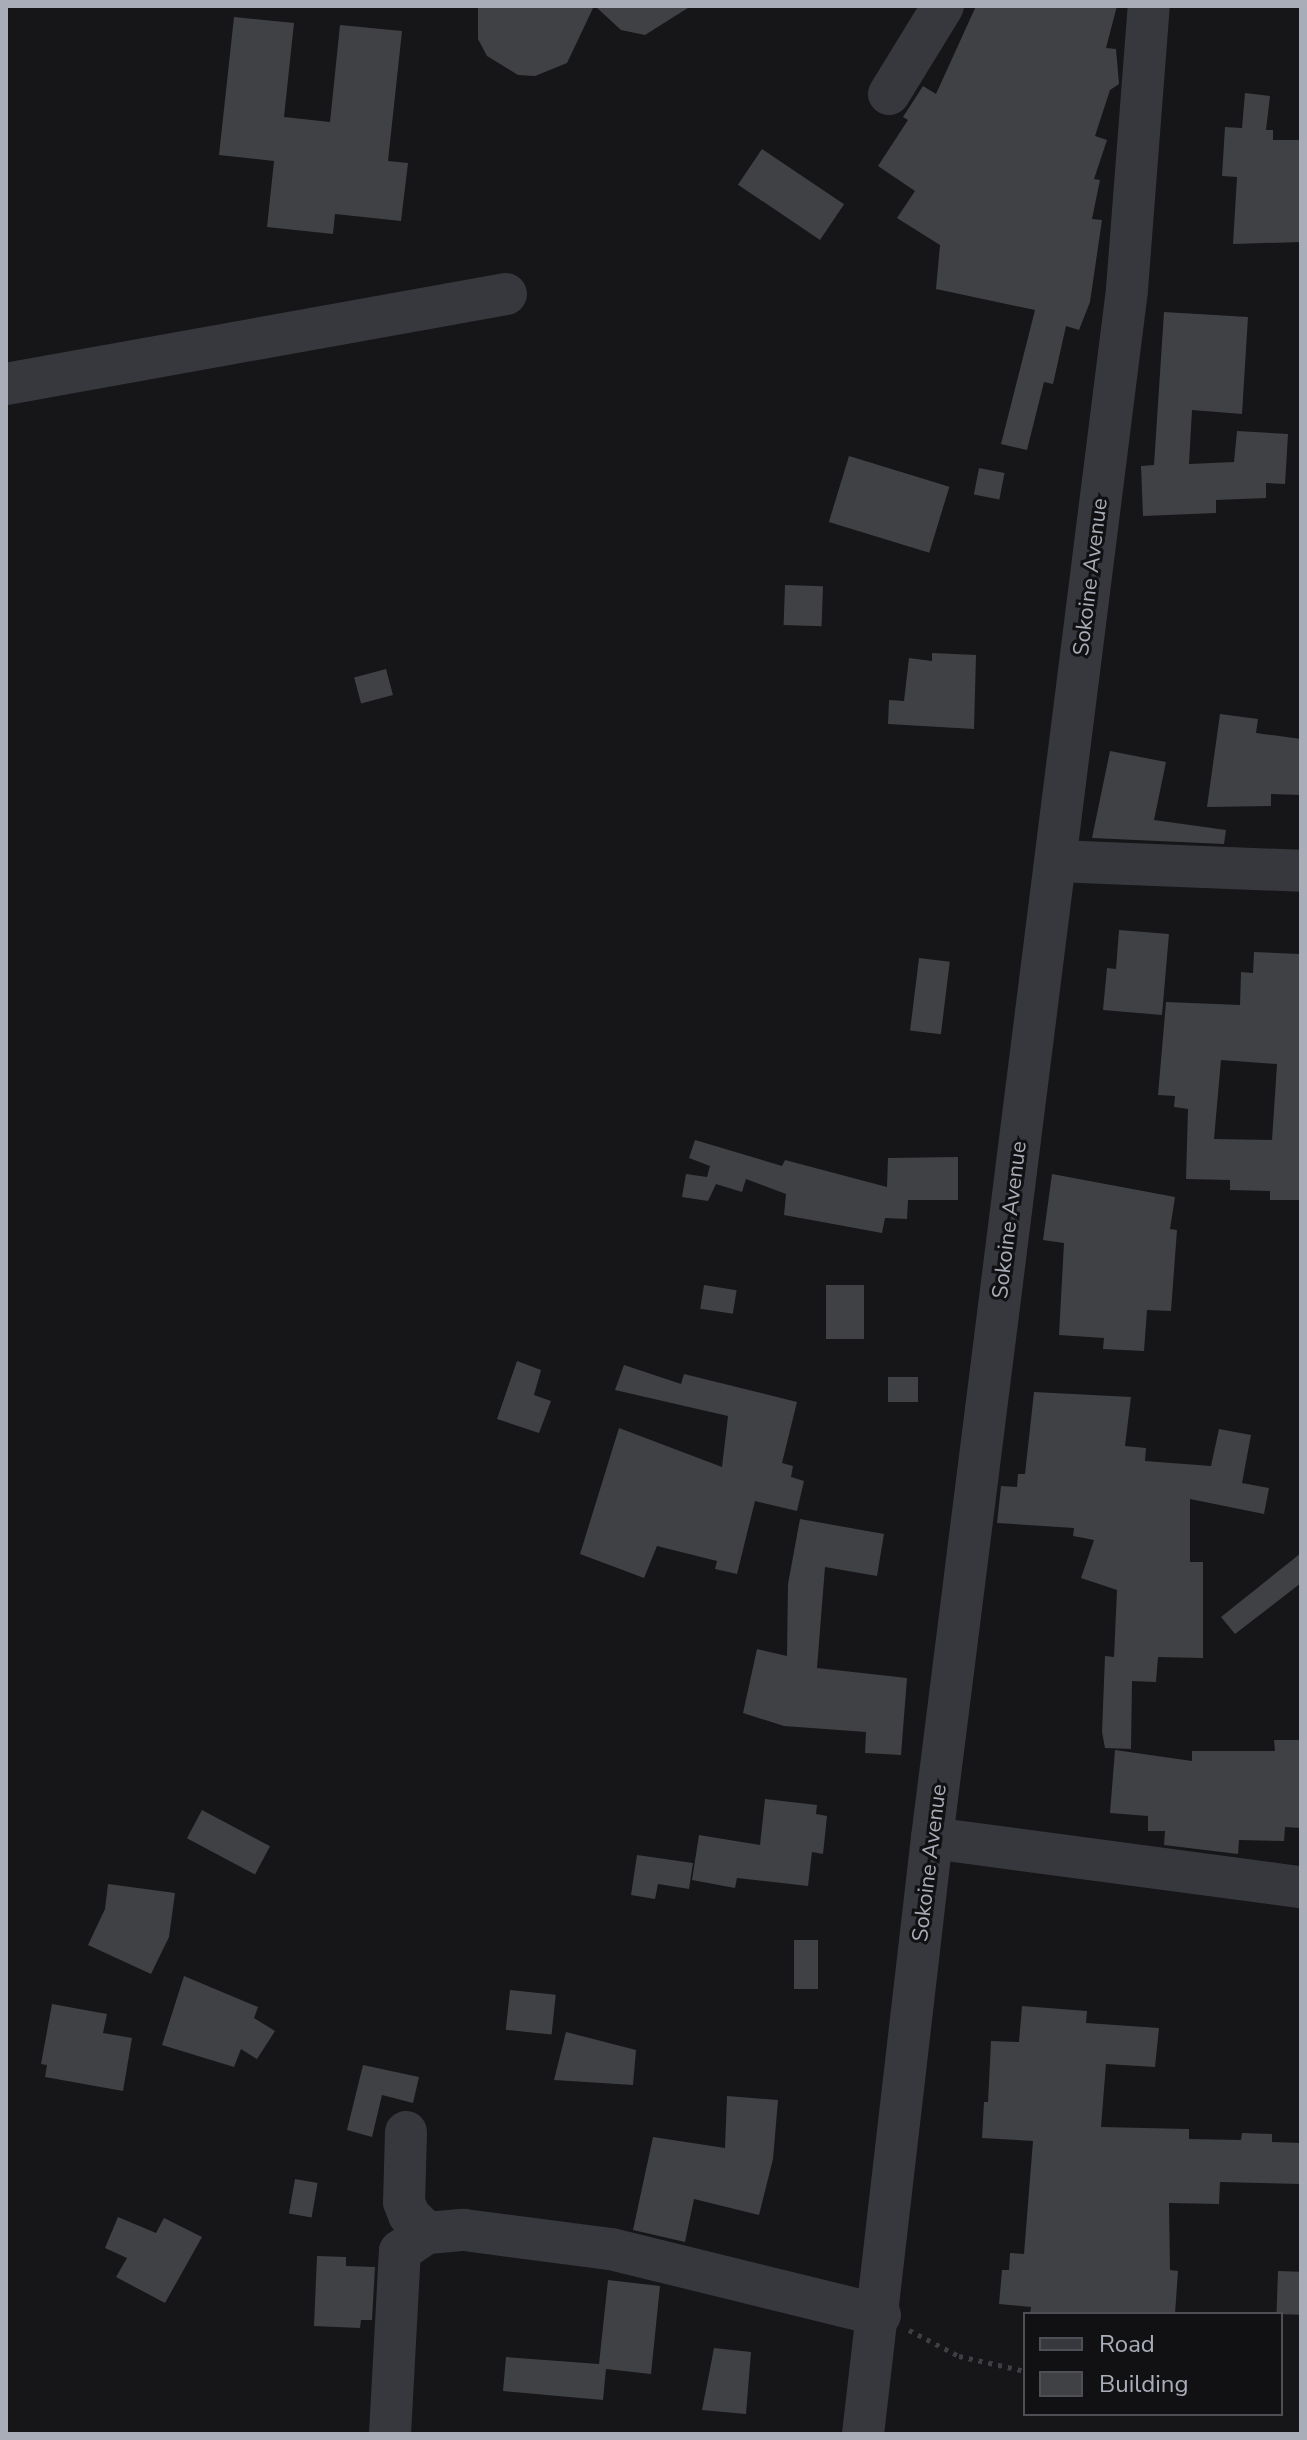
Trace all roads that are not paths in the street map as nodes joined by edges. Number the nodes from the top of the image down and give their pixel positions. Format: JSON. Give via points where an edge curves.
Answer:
{"nodes":[{"id":1,"x":943,"y":6,"type":"edge"},
{"id":2,"x":1149,"y":6,"type":"edge"},
{"id":3,"x":889,"y":94,"type":"dead end"},
{"id":4,"x":506,"y":294,"type":"dead end"},
{"id":5,"x":6,"y":384,"type":"edge"},
{"id":6,"x":1056,"y":861,"type":"junction"},
{"id":7,"x":1301,"y":871,"type":"edge"},
{"id":8,"x":932,"y":1838,"type":"junction"},
{"id":9,"x":1301,"y":1887,"type":"edge"},
{"id":10,"x":406,"y":2132,"type":"dead end"},
{"id":11,"x":427,"y":2233,"type":"junction"},
{"id":12,"x":880,"y":2315,"type":"junction"},
{"id":13,"x":390,"y":2434,"type":"edge"},
{"id":14,"x":863,"y":2434,"type":"edge"}],
"edges":[{"from":1,"to":3,"type":"street"},
{"from":2,"to":6,"type":"street","name":"Sokoine Avenue","via":[[1127,289]]},
{"from":4,"to":5,"type":"street"},
{"from":6,"to":7,"type":"street"},
{"from":6,"to":8,"type":"street","name":"Sokoine Avenue"},
{"from":8,"to":9,"type":"street"},
{"from":8,"to":12,"type":"street","name":"Sokoine Avenue"},
{"from":10,"to":11,"type":"street","via":[[404,2202]]},
{"from":11,"to":12,"type":"street","via":[[464,2230],[611,2249]]},
{"from":11,"to":13,"type":"street","via":[[400,2251]]},
{"from":12,"to":14,"type":"street","name":"Sokoine Avenue"}]}
